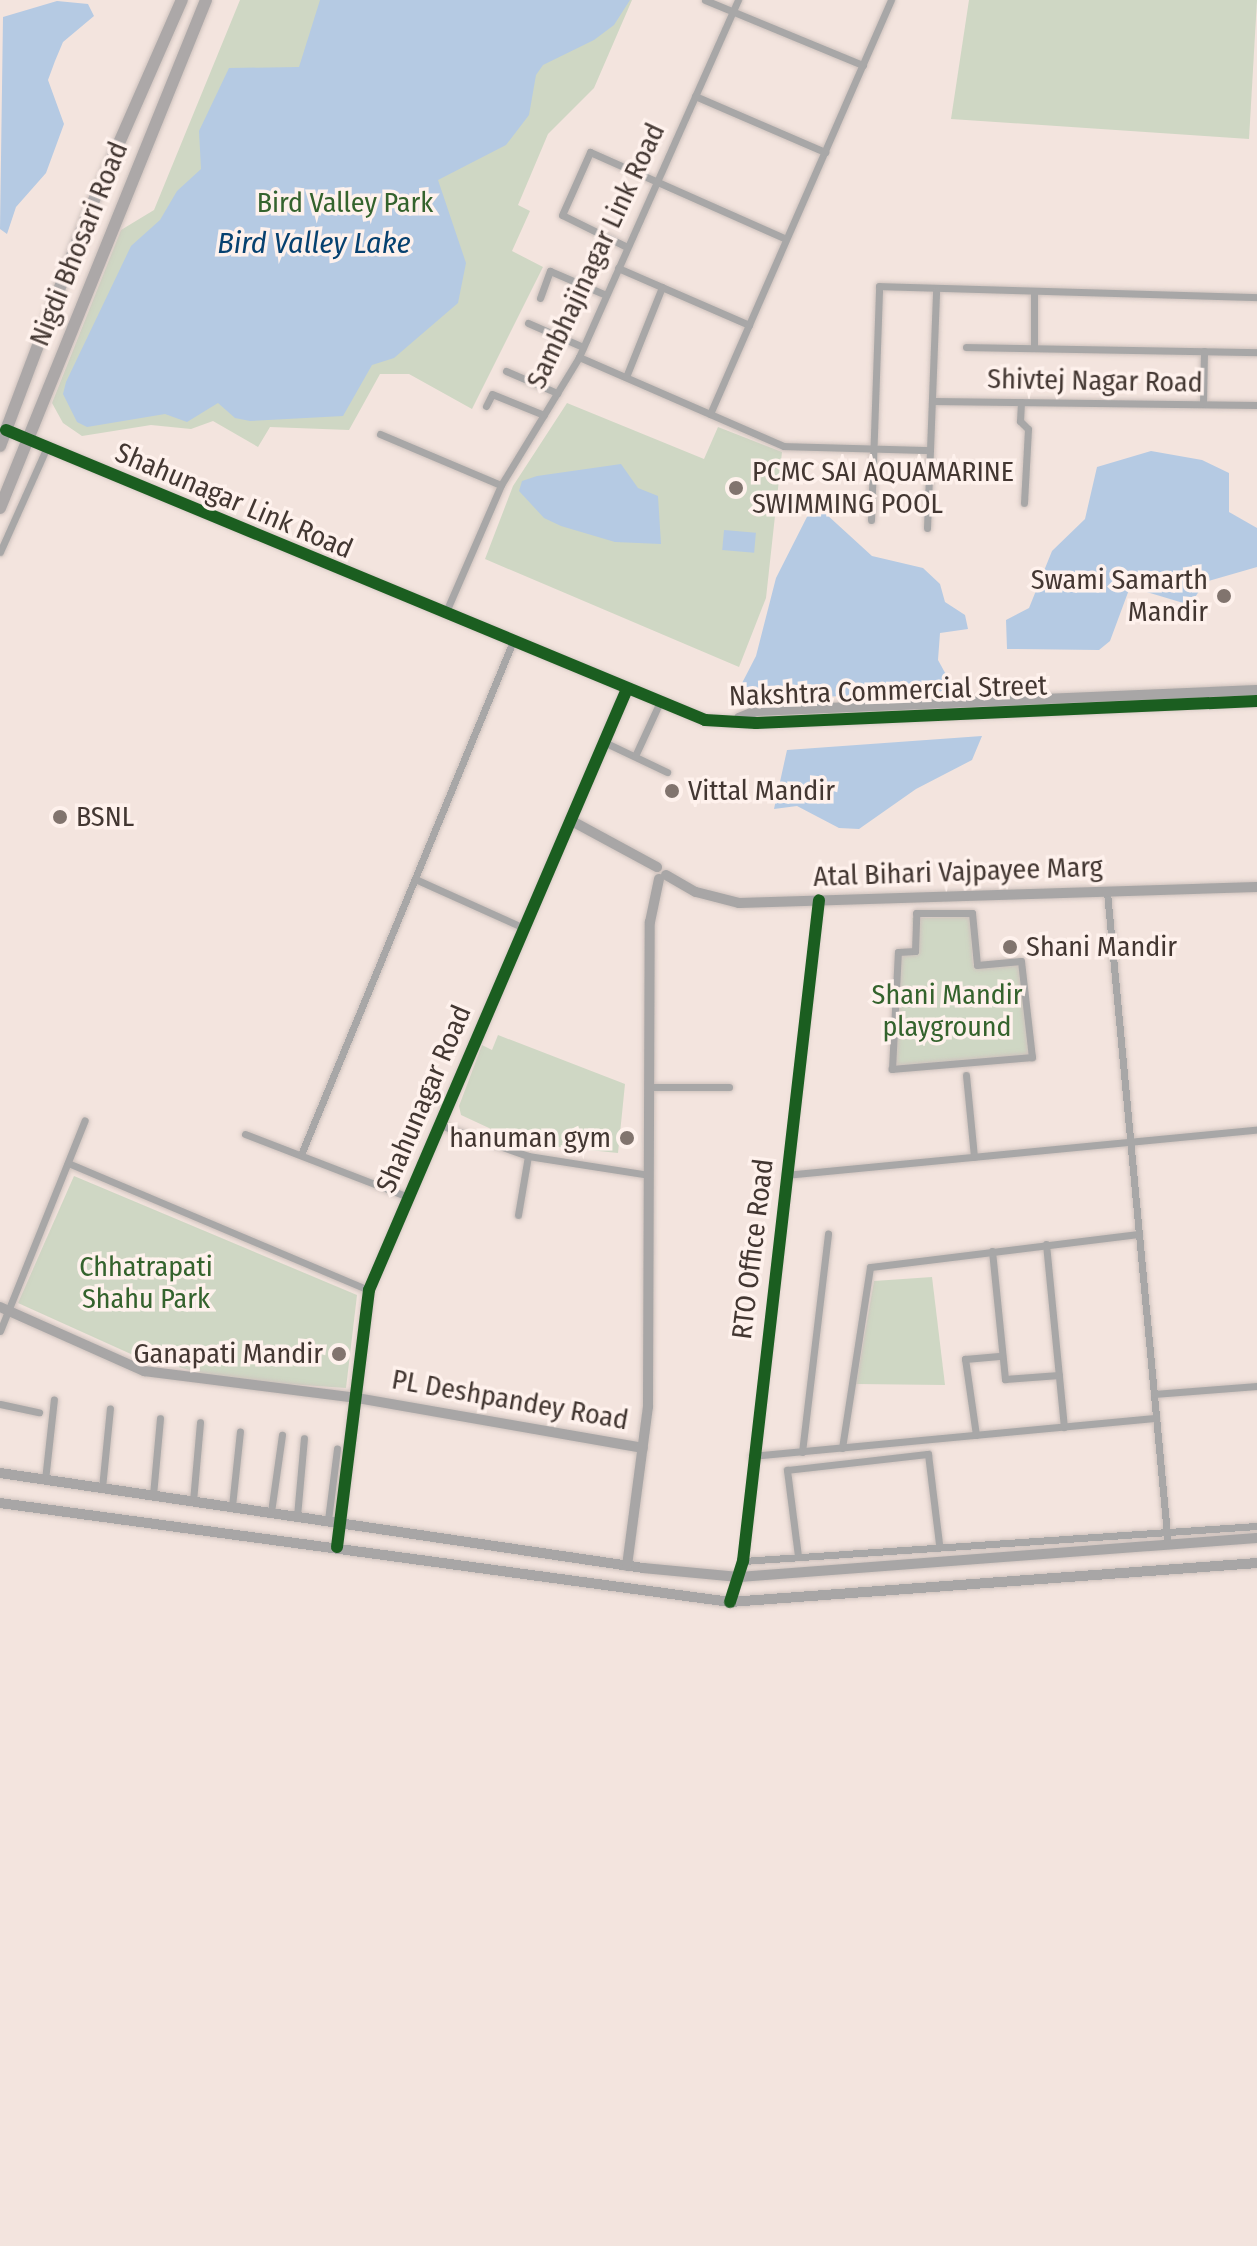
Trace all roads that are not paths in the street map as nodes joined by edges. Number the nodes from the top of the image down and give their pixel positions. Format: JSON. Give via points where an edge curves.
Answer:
{"nodes":[{"id":1,"x":182,"y":0,"type":"edge"},
{"id":2,"x":206,"y":0,"type":"edge"},
{"id":3,"x":705,"y":0,"type":"edge"},
{"id":4,"x":738,"y":0,"type":"edge"},
{"id":5,"x":891,"y":0,"type":"edge"},
{"id":6,"x":733,"y":11,"type":"junction"},
{"id":7,"x":863,"y":65,"type":"junction"},
{"id":8,"x":695,"y":96,"type":"junction"},
{"id":9,"x":825,"y":152,"type":"junction"},
{"id":10,"x":657,"y":180,"type":"junction"},
{"id":11,"x":786,"y":239,"type":"junction"},
{"id":12,"x":627,"y":247,"type":"junction"},
{"id":13,"x":618,"y":268,"type":"junction"},
{"id":14,"x":662,"y":287,"type":"junction"},
{"id":15,"x":936,"y":290,"type":"junction"},
{"id":16,"x":1034,"y":292,"type":"junction"},
{"id":17,"x":606,"y":295,"type":"junction"},
{"id":18,"x":1257,"y":297,"type":"edge"},
{"id":19,"x":540,"y":298,"type":"dead end"},
{"id":20,"x":528,"y":323,"type":"dead end"},
{"id":21,"x":749,"y":325,"type":"junction"},
{"id":22,"x":583,"y":347,"type":"junction"},
{"id":23,"x":966,"y":347,"type":"dead end"},
{"id":24,"x":1034,"y":348,"type":"junction"},
{"id":25,"x":1204,"y":351,"type":"junction"},
{"id":26,"x":1257,"y":352,"type":"edge"},
{"id":27,"x":579,"y":357,"type":"junction"},
{"id":28,"x":506,"y":371,"type":"dead end"},
{"id":29,"x":626,"y":377,"type":"junction"},
{"id":30,"x":557,"y":393,"type":"junction"},
{"id":31,"x":932,"y":401,"type":"junction"},
{"id":32,"x":1021,"y":402,"type":"junction"},
{"id":33,"x":1203,"y":404,"type":"junction"},
{"id":34,"x":1257,"y":405,"type":"edge"},
{"id":35,"x":486,"y":406,"type":"dead end"},
{"id":36,"x":710,"y":414,"type":"junction"},
{"id":37,"x":544,"y":415,"type":"junction"},
{"id":38,"x":6,"y":430,"type":"junction"},
{"id":39,"x":380,"y":434,"type":"dead end"},
{"id":40,"x":27,"y":443,"type":"junction"},
{"id":41,"x":0,"y":446,"type":"edge"},
{"id":42,"x":46,"y":449,"type":"junction"},
{"id":43,"x":873,"y":450,"type":"junction"},
{"id":44,"x":930,"y":450,"type":"junction"},
{"id":45,"x":501,"y":485,"type":"junction"},
{"id":46,"x":1024,"y":503,"type":"dead end"},
{"id":47,"x":0,"y":508,"type":"edge"},
{"id":48,"x":871,"y":520,"type":"dead end"},
{"id":49,"x":927,"y":528,"type":"dead end"},
{"id":50,"x":3,"y":533,"type":"edge"},
{"id":51,"x":0,"y":552,"type":"edge"},
{"id":52,"x":445,"y":614,"type":"junction"},
{"id":53,"x":513,"y":641,"type":"junction"},
{"id":54,"x":627,"y":689,"type":"junction"},
{"id":55,"x":1257,"y":690,"type":"edge"},
{"id":56,"x":1257,"y":701,"type":"edge"},
{"id":57,"x":660,"y":702,"type":"junction"},
{"id":58,"x":739,"y":718,"type":"junction"},
{"id":59,"x":604,"y":742,"type":"junction"},
{"id":60,"x":635,"y":756,"type":"junction"},
{"id":61,"x":667,"y":772,"type":"dead end"},
{"id":62,"x":570,"y":820,"type":"junction"},
{"id":63,"x":661,"y":874,"type":"junction"},
{"id":64,"x":415,"y":879,"type":"junction"},
{"id":65,"x":1257,"y":887,"type":"edge"},
{"id":66,"x":1107,"y":892,"type":"junction"},
{"id":67,"x":819,"y":900,"type":"junction"},
{"id":68,"x":916,"y":913,"type":"joint"},
{"id":69,"x":524,"y":928,"type":"junction"},
{"id":70,"x":966,"y":1075,"type":"dead end"},
{"id":71,"x":649,"y":1087,"type":"junction"},
{"id":72,"x":729,"y":1087,"type":"dead end"},
{"id":73,"x":85,"y":1120,"type":"dead end"},
{"id":74,"x":440,"y":1125,"type":"junction"},
{"id":75,"x":1257,"y":1130,"type":"edge"},
{"id":76,"x":245,"y":1134,"type":"dead end"},
{"id":77,"x":1131,"y":1142,"type":"junction"},
{"id":78,"x":302,"y":1152,"type":"junction"},
{"id":79,"x":528,"y":1156,"type":"junction"},
{"id":80,"x":974,"y":1157,"type":"junction"},
{"id":81,"x":68,"y":1163,"type":"junction"},
{"id":82,"x":649,"y":1175,"type":"junction"},
{"id":83,"x":786,"y":1175,"type":"junction"},
{"id":84,"x":408,"y":1197,"type":"junction"},
{"id":85,"x":518,"y":1215,"type":"dead end"},
{"id":86,"x":828,"y":1234,"type":"dead end"},
{"id":87,"x":1139,"y":1234,"type":"junction"},
{"id":88,"x":1046,"y":1244,"type":"junction"},
{"id":89,"x":992,"y":1251,"type":"junction"},
{"id":90,"x":369,"y":1290,"type":"junction"},
{"id":91,"x":4,"y":1309,"type":"edge"},
{"id":92,"x":0,"y":1331,"type":"edge"},
{"id":93,"x":1002,"y":1356,"type":"junction"},
{"id":94,"x":1059,"y":1375,"type":"junction"},
{"id":95,"x":1257,"y":1386,"type":"edge"},
{"id":96,"x":1154,"y":1394,"type":"junction"},
{"id":97,"x":357,"y":1398,"type":"junction"},
{"id":98,"x":54,"y":1399,"type":"dead end"},
{"id":99,"x":0,"y":1404,"type":"edge"},
{"id":100,"x":110,"y":1408,"type":"dead end"},
{"id":101,"x":39,"y":1412,"type":"dead end"},
{"id":102,"x":160,"y":1418,"type":"dead end"},
{"id":103,"x":1156,"y":1418,"type":"junction"},
{"id":104,"x":200,"y":1422,"type":"dead end"},
{"id":105,"x":1064,"y":1427,"type":"junction"},
{"id":106,"x":240,"y":1431,"type":"dead end"},
{"id":107,"x":282,"y":1435,"type":"dead end"},
{"id":108,"x":976,"y":1435,"type":"junction"},
{"id":109,"x":304,"y":1438,"type":"dead end"},
{"id":110,"x":643,"y":1448,"type":"junction"},
{"id":111,"x":842,"y":1448,"type":"junction"},
{"id":112,"x":337,"y":1449,"type":"dead end"},
{"id":113,"x":802,"y":1452,"type":"junction"},
{"id":114,"x":752,"y":1456,"type":"junction"},
{"id":115,"x":0,"y":1473,"type":"edge"},
{"id":116,"x":45,"y":1480,"type":"junction"},
{"id":117,"x":102,"y":1488,"type":"junction"},
{"id":118,"x":153,"y":1495,"type":"junction"},
{"id":119,"x":193,"y":1501,"type":"junction"},
{"id":120,"x":0,"y":1503,"type":"edge"},
{"id":121,"x":232,"y":1506,"type":"junction"},
{"id":122,"x":271,"y":1512,"type":"junction"},
{"id":123,"x":297,"y":1516,"type":"junction"},
{"id":124,"x":328,"y":1520,"type":"junction"},
{"id":125,"x":341,"y":1522,"type":"junction"},
{"id":126,"x":1257,"y":1526,"type":"edge"},
{"id":127,"x":1168,"y":1532,"type":"junction"},
{"id":128,"x":1257,"y":1538,"type":"edge"},
{"id":129,"x":939,"y":1544,"type":"junction"},
{"id":130,"x":1168,"y":1545,"type":"junction"},
{"id":131,"x":337,"y":1547,"type":"junction"},
{"id":132,"x":798,"y":1556,"type":"junction"},
{"id":133,"x":743,"y":1561,"type":"junction"},
{"id":134,"x":1257,"y":1563,"type":"edge"},
{"id":135,"x":627,"y":1566,"type":"junction"},
{"id":136,"x":739,"y":1577,"type":"junction"},
{"id":137,"x":730,"y":1602,"type":"junction"}],
"edges":[{"from":1,"to":38,"type":"main road","name":"Nigdi Bhosari Road","via":[[87,216]]},
{"from":2,"to":40,"type":"main road","name":"Nigdi Bhosari Road"},
{"from":3,"to":6,"type":"street"},
{"from":4,"to":6,"type":"street","name":"Sambhajinagar Link Road"},
{"from":5,"to":7,"type":"street"},
{"from":6,"to":7,"type":"street"},
{"from":6,"to":8,"type":"street","name":"Sambhajinagar Link Road"},
{"from":7,"to":9,"type":"street"},
{"from":8,"to":9,"type":"street"},
{"from":8,"to":10,"type":"street","name":"Sambhajinagar Link Road"},
{"from":9,"to":11,"type":"street"},
{"from":10,"to":11,"type":"street"},
{"from":10,"to":12,"type":"street","name":"Sambhajinagar Link Road"},
{"from":10,"to":12,"type":"street","via":[[590,152],[562,215]]},
{"from":11,"to":21,"type":"street"},
{"from":12,"to":13,"type":"street","name":"Sambhajinagar Link Road"},
{"from":13,"to":14,"type":"street"},
{"from":13,"to":17,"type":"street","name":"Sambhajinagar Link Road"},
{"from":14,"to":21,"type":"street"},
{"from":14,"to":29,"type":"street"},
{"from":15,"to":16,"type":"street"},
{"from":15,"to":31,"type":"street"},
{"from":15,"to":43,"type":"street","via":[[879,286]]},
{"from":16,"to":18,"type":"street"},
{"from":16,"to":24,"type":"street"},
{"from":17,"to":19,"type":"street","via":[[550,271]]},
{"from":17,"to":22,"type":"street","name":"Sambhajinagar Link Road"},
{"from":20,"to":22,"type":"street"},
{"from":21,"to":36,"type":"street"},
{"from":22,"to":27,"type":"street","name":"Sambhajinagar Link Road"},
{"from":23,"to":24,"type":"street"},
{"from":24,"to":25,"type":"street"},
{"from":25,"to":26,"type":"street"},
{"from":25,"to":33,"type":"street"},
{"from":27,"to":29,"type":"street"},
{"from":27,"to":30,"type":"street","name":"Sambhajinagar Link Road"},
{"from":28,"to":30,"type":"street"},
{"from":29,"to":36,"type":"street"},
{"from":30,"to":37,"type":"street","name":"Sambhajinagar Link Road"},
{"from":31,"to":32,"type":"street","name":"Shivtej Nagar Road"},
{"from":31,"to":44,"type":"street"},
{"from":32,"to":33,"type":"street","name":"Shivtej Nagar Road"},
{"from":32,"to":46,"type":"street","via":[[1020,421],[1028,429]]},
{"from":33,"to":34,"type":"street","name":"Shivtej Nagar Road"},
{"from":35,"to":37,"type":"street","via":[[492,394]]},
{"from":36,"to":43,"type":"street","via":[[784,446]]},
{"from":37,"to":45,"type":"street","name":"Sambhajinagar Link Road"},
{"from":38,"to":40,"type":"street","name":"Shahunagar Link Road"},
{"from":38,"to":41,"type":"main road","name":"Nigdi Bhosari Road"},
{"from":39,"to":45,"type":"street"},
{"from":40,"to":42,"type":"street","name":"Shahunagar Link Road"},
{"from":40,"to":47,"type":"main road","name":"Nigdi Bhosari Road"},
{"from":42,"to":50,"type":"street"},
{"from":42,"to":52,"type":"street","name":"Shahunagar Link Road"},
{"from":43,"to":44,"type":"street"},
{"from":43,"to":48,"type":"street"},
{"from":44,"to":49,"type":"street"},
{"from":45,"to":52,"type":"street","name":"Sambhajinagar Link Road"},
{"from":50,"to":51,"type":"street"},
{"from":52,"to":53,"type":"street","name":"Nakshtra Commercial Street"},
{"from":53,"to":54,"type":"street","name":"Nakshtra Commercial Street"},
{"from":53,"to":64,"type":"street"},
{"from":54,"to":57,"type":"street","name":"Nakshtra Commercial Street"},
{"from":54,"to":59,"type":"street","name":"Shahunagar Road"},
{"from":55,"to":58,"type":"street","name":"Nakshtra Commercial Street","via":[[756,711]]},
{"from":56,"to":58,"type":"street","name":"Nakshtra Commercial Street","via":[[756,723]]},
{"from":57,"to":58,"type":"street","name":"Nakshtra Commercial Street","via":[[705,720]]},
{"from":57,"to":60,"type":"street"},
{"from":59,"to":60,"type":"street"},
{"from":59,"to":62,"type":"street","name":"Shahunagar Road"},
{"from":60,"to":61,"type":"street"},
{"from":62,"to":63,"type":"street","name":"Atal Bihari Vajpayee Marg"},
{"from":62,"to":69,"type":"street","name":"Shahunagar Road"},
{"from":63,"to":67,"type":"street","name":"Atal Bihari Vajpayee Marg","via":[[718,900]]},
{"from":63,"to":71,"type":"street","via":[[650,922]]},
{"from":64,"to":69,"type":"street"},
{"from":64,"to":78,"type":"street"},
{"from":65,"to":66,"type":"street","name":"Atal Bihari Vajpayee Marg"},
{"from":66,"to":67,"type":"street","name":"Atal Bihari Vajpayee Marg"},
{"from":66,"to":77,"type":"street"},
{"from":67,"to":83,"type":"street","name":"RTO Office Road"},
{"from":68,"to":68,"type":"street","via":[[972,913],[977,965],[1021,961],[1032,1057],[892,1069],[898,952],[915,951]]},
{"from":69,"to":74,"type":"street","name":"Shahunagar Road"},
{"from":70,"to":80,"type":"street"},
{"from":71,"to":72,"type":"street"},
{"from":71,"to":82,"type":"street"},
{"from":73,"to":81,"type":"street"},
{"from":74,"to":79,"type":"street"},
{"from":74,"to":84,"type":"street","name":"Shahunagar Road"},
{"from":75,"to":77,"type":"street"},
{"from":76,"to":78,"type":"street","via":[[286,1153]]},
{"from":77,"to":80,"type":"street"},
{"from":77,"to":87,"type":"street"},
{"from":78,"to":84,"type":"street"},
{"from":79,"to":82,"type":"street"},
{"from":79,"to":85,"type":"street"},
{"from":80,"to":83,"type":"street"},
{"from":81,"to":90,"type":"street"},
{"from":81,"to":91,"type":"street"},
{"from":82,"to":110,"type":"street"},
{"from":83,"to":114,"type":"street","name":"RTO Office Road"},
{"from":84,"to":90,"type":"street","name":"Shahunagar Road"},
{"from":86,"to":113,"type":"street"},
{"from":87,"to":88,"type":"street"},
{"from":87,"to":96,"type":"street"},
{"from":88,"to":89,"type":"street"},
{"from":88,"to":94,"type":"street"},
{"from":89,"to":93,"type":"street"},
{"from":89,"to":111,"type":"street","via":[[870,1267]]},
{"from":90,"to":97,"type":"street","name":"Shahunagar Road"},
{"from":91,"to":92,"type":"street"},
{"from":91,"to":97,"type":"street","name":"PL Deshpandey Road","via":[[144,1371]]},
{"from":93,"to":94,"type":"street","via":[[1005,1379]]},
{"from":93,"to":108,"type":"street","via":[[965,1359]]},
{"from":94,"to":105,"type":"street"},
{"from":95,"to":96,"type":"street"},
{"from":96,"to":103,"type":"street"},
{"from":97,"to":110,"type":"street","name":"PL Deshpandey Road"},
{"from":97,"to":125,"type":"street","name":"Shahunagar Road"},
{"from":98,"to":116,"type":"street"},
{"from":99,"to":101,"type":"street"},
{"from":100,"to":117,"type":"street"},
{"from":102,"to":118,"type":"street"},
{"from":103,"to":105,"type":"street"},
{"from":103,"to":127,"type":"street"},
{"from":104,"to":119,"type":"street"},
{"from":105,"to":108,"type":"street"},
{"from":106,"to":121,"type":"street"},
{"from":107,"to":122,"type":"street"},
{"from":108,"to":111,"type":"street"},
{"from":109,"to":123,"type":"street"},
{"from":110,"to":135,"type":"street"},
{"from":111,"to":113,"type":"street"},
{"from":112,"to":124,"type":"street"},
{"from":113,"to":114,"type":"street"},
{"from":114,"to":133,"type":"street","name":"RTO Office Road"},
{"from":115,"to":116,"type":"street"},
{"from":116,"to":117,"type":"street"},
{"from":117,"to":118,"type":"street"},
{"from":118,"to":119,"type":"street"},
{"from":119,"to":121,"type":"street"},
{"from":120,"to":131,"type":"street"},
{"from":121,"to":122,"type":"street"},
{"from":122,"to":123,"type":"street"},
{"from":123,"to":124,"type":"street"},
{"from":124,"to":125,"type":"street"},
{"from":125,"to":131,"type":"street","name":"Shahunagar Road"},
{"from":125,"to":135,"type":"street"},
{"from":126,"to":127,"type":"street"},
{"from":127,"to":129,"type":"street"},
{"from":127,"to":130,"type":"street"},
{"from":128,"to":130,"type":"street"},
{"from":129,"to":132,"type":"street"},
{"from":129,"to":132,"type":"street","via":[[928,1454],[787,1470]]},
{"from":130,"to":136,"type":"street"},
{"from":131,"to":137,"type":"street","via":[[640,1594]]},
{"from":132,"to":133,"type":"street"},
{"from":133,"to":136,"type":"street","name":"RTO Office Road"},
{"from":134,"to":137,"type":"street"},
{"from":135,"to":136,"type":"street"},
{"from":136,"to":137,"type":"street","name":"RTO Office Road"}]}
